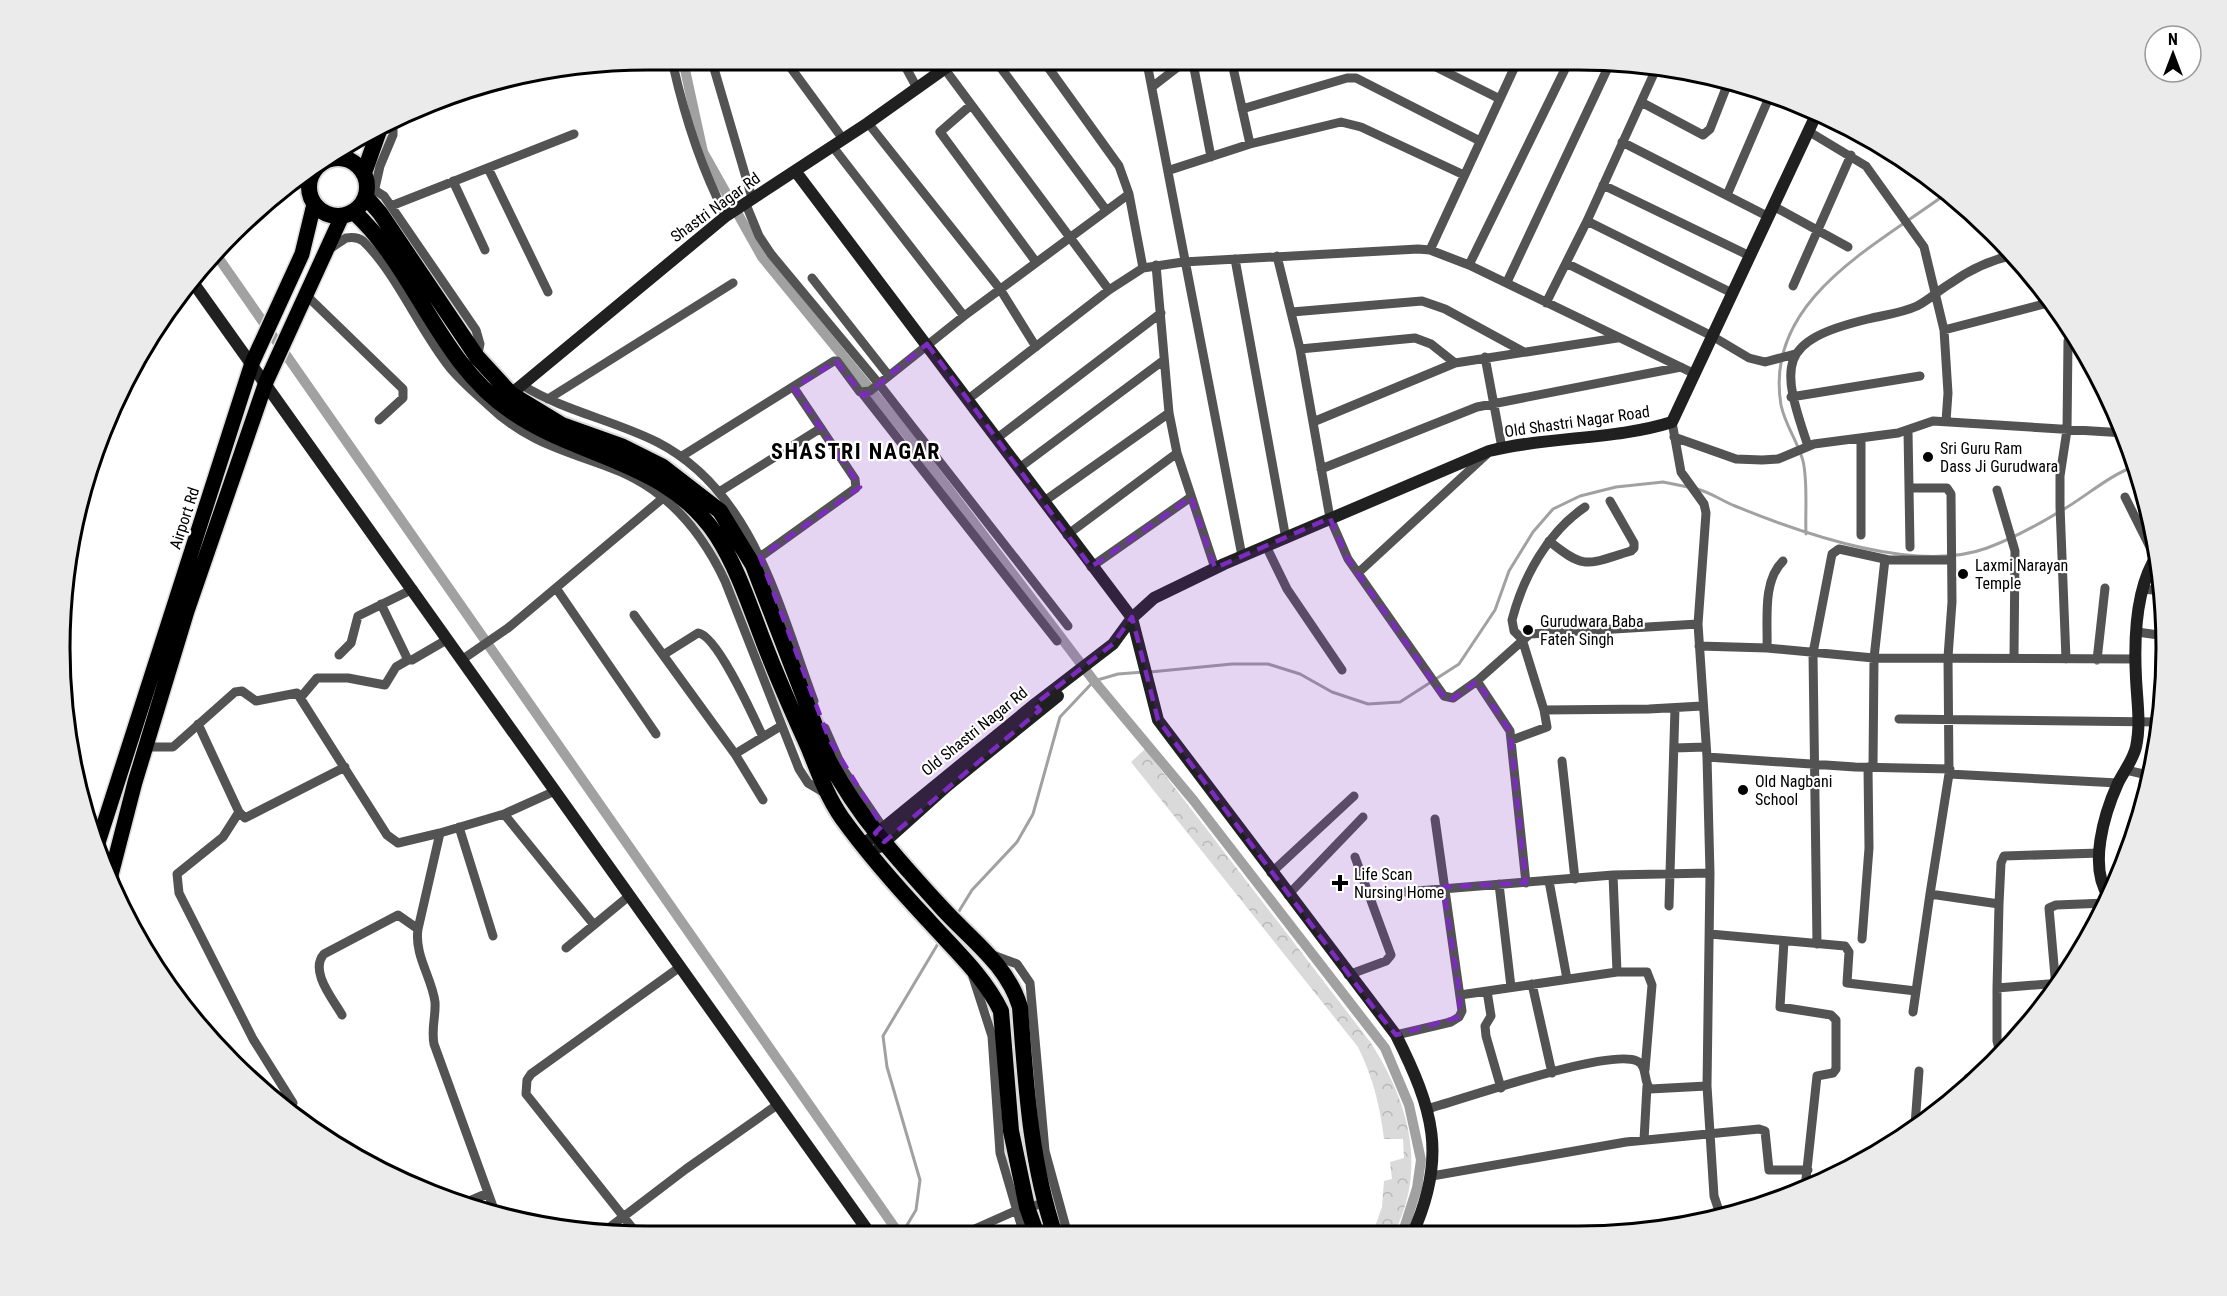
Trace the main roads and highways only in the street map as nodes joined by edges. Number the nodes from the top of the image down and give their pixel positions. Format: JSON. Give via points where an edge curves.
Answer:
{"nodes":[{"id":1,"x":378,"y":138,"type":"edge"},
{"id":2,"x":343,"y":158,"type":"edge"},
{"id":3,"x":310,"y":180,"type":"edge"},
{"id":4,"x":368,"y":185,"type":"junction"},
{"id":5,"x":314,"y":204,"type":"junction"},
{"id":6,"x":348,"y":214,"type":"junction"},
{"id":7,"x":101,"y":834,"type":"edge"},
{"id":8,"x":875,"y":840,"type":"junction"},
{"id":9,"x":113,"y":867,"type":"edge"},
{"id":10,"x":1031,"y":1226,"type":"edge"},
{"id":11,"x":1054,"y":1226,"type":"edge"}],
"edges":[{"from":1,"to":4,"type":"highway"},
{"from":2,"to":4,"type":"highway","via":[[356,164]]},
{"from":3,"to":5,"type":"highway"},
{"from":4,"to":6,"type":"highway"},
{"from":4,"to":8,"type":"highway","via":[[380,213],[477,357],[562,425],[621,446],[663,467],[720,511],[753,565],[828,759]]},
{"from":5,"to":6,"type":"highway","via":[[326,213]]},
{"from":5,"to":7,"type":"main road","name":"Airport Rd","via":[[302,254],[252,363]]},
{"from":6,"to":8,"type":"highway","via":[[374,231],[432,321],[481,386],[511,412],[571,442],[646,472],[696,507],[737,573],[828,794],[842,818]]},
{"from":6,"to":9,"type":"main road","via":[[325,253],[266,382],[187,611]]},
{"from":8,"to":10,"type":"highway","via":[[929,922],[968,963],[1001,1011],[1021,1209]]},
{"from":8,"to":11,"type":"highway","via":[[1009,978],[1020,1007],[1028,1108]]}]}
